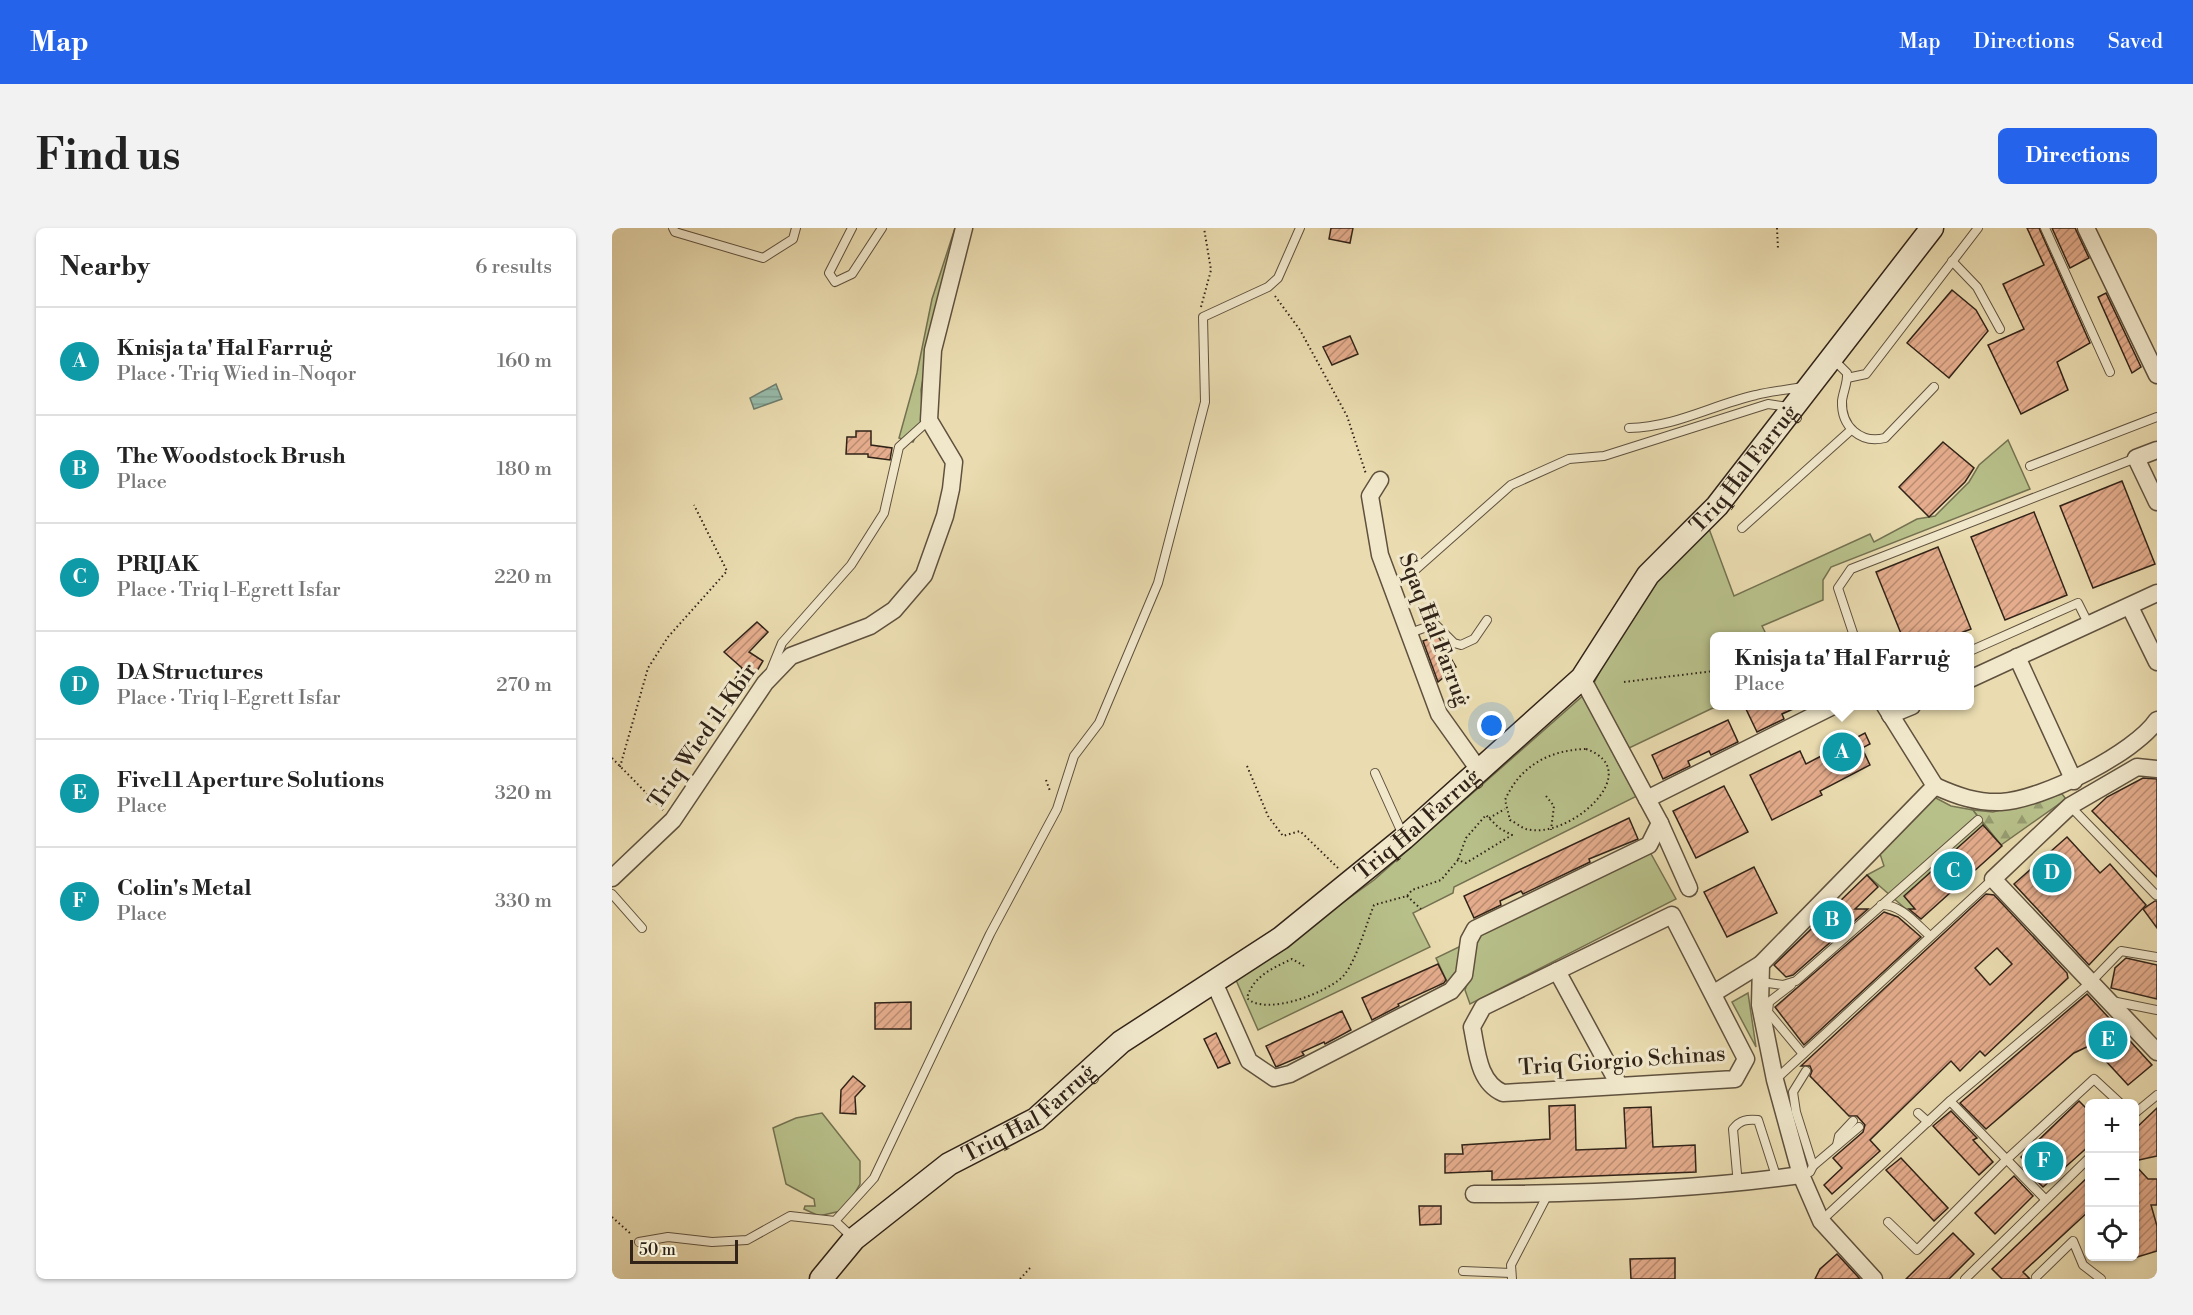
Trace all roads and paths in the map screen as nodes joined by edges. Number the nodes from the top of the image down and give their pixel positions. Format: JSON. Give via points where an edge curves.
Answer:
{"nodes":[{"id":1,"x":673,"y":228,"type":"edge"},
{"id":2,"x":796,"y":228,"type":"edge"},
{"id":3,"x":852,"y":228,"type":"edge"},
{"id":4,"x":882,"y":228,"type":"edge"},
{"id":5,"x":964,"y":228,"type":"edge"},
{"id":6,"x":1204,"y":228,"type":"edge"},
{"id":7,"x":1300,"y":228,"type":"edge"},
{"id":8,"x":1777,"y":228,"type":"edge"},
{"id":9,"x":1932,"y":228,"type":"edge"},
{"id":10,"x":1978,"y":228,"type":"edge"},
{"id":11,"x":2045,"y":228,"type":"edge"},
{"id":12,"x":2085,"y":228,"type":"edge"},
{"id":13,"x":1778,"y":249,"type":"dead end"},
{"id":14,"x":1952,"y":261,"type":"junction"},
{"id":15,"x":1268,"y":287,"type":"junction"},
{"id":16,"x":1203,"y":317,"type":"junction"},
{"id":17,"x":2000,"y":329,"type":"dead end"},
{"id":18,"x":1831,"y":358,"type":"junction"},
{"id":19,"x":2110,"y":372,"type":"dead end"},
{"id":20,"x":2157,"y":375,"type":"edge"},
{"id":21,"x":1848,"y":378,"type":"junction"},
{"id":22,"x":1809,"y":386,"type":"junction"},
{"id":23,"x":1934,"y":387,"type":"dead end"},
{"id":24,"x":1793,"y":408,"type":"junction"},
{"id":25,"x":2157,"y":417,"type":"edge"},
{"id":26,"x":929,"y":420,"type":"junction"},
{"id":27,"x":1629,"y":428,"type":"dead end"},
{"id":28,"x":1851,"y":430,"type":"junction"},
{"id":29,"x":2157,"y":450,"type":"edge"},
{"id":30,"x":2136,"y":459,"type":"junction"},
{"id":31,"x":2030,"y":466,"type":"dead end"},
{"id":32,"x":1380,"y":480,"type":"dead end"},
{"id":33,"x":1370,"y":496,"type":"junction"},
{"id":34,"x":2157,"y":502,"type":"edge"},
{"id":35,"x":694,"y":505,"type":"dead end"},
{"id":36,"x":1742,"y":528,"type":"dead end"},
{"id":37,"x":1414,"y":570,"type":"dead end"},
{"id":38,"x":2157,"y":593,"type":"edge"},
{"id":39,"x":2130,"y":607,"type":"junction"},
{"id":40,"x":1487,"y":620,"type":"dead end"},
{"id":41,"x":2089,"y":625,"type":"junction"},
{"id":42,"x":1853,"y":632,"type":"edge"},
{"id":43,"x":1410,"y":633,"type":"junction"},
{"id":44,"x":1974,"y":649,"type":"edge"},
{"id":45,"x":2156,"y":656,"type":"edge"},
{"id":46,"x":2017,"y":657,"type":"junction"},
{"id":47,"x":1710,"y":671,"type":"edge"},
{"id":48,"x":1974,"y":677,"type":"edge"},
{"id":49,"x":1582,"y":678,"type":"junction"},
{"id":50,"x":765,"y":682,"type":"junction"},
{"id":51,"x":1624,"y":682,"type":"dead end"},
{"id":52,"x":1823,"y":710,"type":"edge"},
{"id":53,"x":1891,"y":710,"type":"edge"},
{"id":54,"x":2157,"y":720,"type":"edge"},
{"id":55,"x":612,"y":758,"type":"edge"},
{"id":56,"x":1247,"y":766,"type":"dead end"},
{"id":57,"x":620,"y":767,"type":"junction"},
{"id":58,"x":2157,"y":769,"type":"edge"},
{"id":59,"x":1479,"y":771,"type":"junction"},
{"id":60,"x":1375,"y":773,"type":"dead end"},
{"id":61,"x":2074,"y":780,"type":"junction"},
{"id":62,"x":1935,"y":786,"type":"junction"},
{"id":63,"x":1546,"y":796,"type":"dead end"},
{"id":64,"x":1647,"y":799,"type":"junction"},
{"id":65,"x":2070,"y":807,"type":"junction"},
{"id":66,"x":1505,"y":809,"type":"junction"},
{"id":67,"x":1489,"y":818,"type":"junction"},
{"id":68,"x":673,"y":820,"type":"junction"},
{"id":69,"x":1978,"y":820,"type":"dead end"},
{"id":70,"x":1660,"y":823,"type":"junction"},
{"id":71,"x":1551,"y":830,"type":"junction"},
{"id":72,"x":1404,"y":838,"type":"junction"},
{"id":73,"x":1458,"y":860,"type":"junction"},
{"id":74,"x":612,"y":878,"type":"edge"},
{"id":75,"x":1993,"y":879,"type":"junction"},
{"id":76,"x":1352,"y":881,"type":"junction"},
{"id":77,"x":1689,"y":888,"type":"dead end"},
{"id":78,"x":612,"y":894,"type":"edge"},
{"id":79,"x":2156,"y":895,"type":"edge"},
{"id":80,"x":1407,"y":896,"type":"junction"},
{"id":81,"x":1881,"y":905,"type":"junction"},
{"id":82,"x":1421,"y":909,"type":"dead end"},
{"id":83,"x":642,"y":928,"type":"dead end"},
{"id":84,"x":1930,"y":936,"type":"junction"},
{"id":85,"x":2157,"y":957,"type":"edge"},
{"id":86,"x":1761,"y":964,"type":"junction"},
{"id":87,"x":1304,"y":966,"type":"dead end"},
{"id":88,"x":1557,"y":971,"type":"junction"},
{"id":89,"x":1213,"y":981,"type":"junction"},
{"id":90,"x":1796,"y":981,"type":"junction"},
{"id":91,"x":1761,"y":982,"type":"junction"},
{"id":92,"x":2091,"y":982,"type":"junction"},
{"id":93,"x":1714,"y":993,"type":"junction"},
{"id":94,"x":2109,"y":1000,"type":"junction"},
{"id":95,"x":2157,"y":1010,"type":"edge"},
{"id":96,"x":2157,"y":1052,"type":"edge"},
{"id":97,"x":1803,"y":1054,"type":"junction"},
{"id":98,"x":1806,"y":1071,"type":"dead end"},
{"id":99,"x":1775,"y":1080,"type":"junction"},
{"id":100,"x":1619,"y":1085,"type":"junction"},
{"id":101,"x":2157,"y":1095,"type":"edge"},
{"id":102,"x":2116,"y":1099,"type":"edge"},
{"id":103,"x":1950,"y":1101,"type":"junction"},
{"id":104,"x":2139,"y":1110,"type":"edge"},
{"id":105,"x":1918,"y":1113,"type":"dead end"},
{"id":106,"x":1928,"y":1122,"type":"junction"},
{"id":107,"x":1856,"y":1124,"type":"dead end"},
{"id":108,"x":2006,"y":1160,"type":"junction"},
{"id":109,"x":2085,"y":1161,"type":"edge"},
{"id":110,"x":1807,"y":1170,"type":"junction"},
{"id":111,"x":1777,"y":1179,"type":"junction"},
{"id":112,"x":1738,"y":1185,"type":"junction"},
{"id":113,"x":1474,"y":1194,"type":"dead end"},
{"id":114,"x":1548,"y":1194,"type":"junction"},
{"id":115,"x":2045,"y":1199,"type":"junction"},
{"id":116,"x":612,"y":1217,"type":"edge"},
{"id":117,"x":836,"y":1221,"type":"junction"},
{"id":118,"x":1821,"y":1221,"type":"junction"},
{"id":119,"x":1888,"y":1222,"type":"dead end"},
{"id":120,"x":854,"y":1239,"type":"junction"},
{"id":121,"x":639,"y":1242,"type":"joint"},
{"id":122,"x":1030,"y":1268,"type":"dead end"},
{"id":123,"x":1463,"y":1271,"type":"dead end"},
{"id":124,"x":1511,"y":1276,"type":"edge"},
{"id":125,"x":2036,"y":1277,"type":"dead end"},
{"id":126,"x":821,"y":1279,"type":"edge"},
{"id":127,"x":1020,"y":1279,"type":"edge"},
{"id":128,"x":1874,"y":1279,"type":"edge"},
{"id":129,"x":1965,"y":1279,"type":"edge"},
{"id":130,"x":2101,"y":1279,"type":"edge"}],
"edges":[{"from":1,"to":2,"type":"lane","via":[[675,232],[763,258],[793,239]]},
{"from":3,"to":4,"type":"lane","via":[[829,273],[835,282],[852,274]]},
{"from":5,"to":26,"type":"street","via":[[933,350]]},
{"from":6,"to":16,"type":"path","via":[[1211,270],[1200,303]]},
{"from":7,"to":15,"type":"lane","via":[[1278,278]]},
{"from":8,"to":13,"type":"path"},
{"from":9,"to":18,"type":"main road","name":"Triq Ħal Farruġ"},
{"from":10,"to":14,"type":"lane"},
{"from":11,"to":19,"type":"lane"},
{"from":12,"to":20,"type":"street"},
{"from":14,"to":17,"type":"lane","via":[[1977,287]]},
{"from":14,"to":21,"type":"lane","via":[[1866,374]]},
{"from":15,"to":16,"type":"lane"},
{"from":15,"to":33,"type":"path","via":[[1300,330],[1347,416]]},
{"from":16,"to":117,"type":"lane","via":[[1204,402],[1158,583],[1099,723],[1074,756],[1057,809],[990,934],[874,1178]]},
{"from":18,"to":21,"type":"lane"},
{"from":18,"to":22,"type":"main road","name":"Triq Ħal Farruġ"},
{"from":21,"to":28,"type":"lane","via":[[1842,403]]},
{"from":22,"to":24,"type":"main road","name":"Triq Ħal Farruġ"},
{"from":22,"to":27,"type":"lane","via":[[1755,395],[1652,428]]},
{"from":23,"to":28,"type":"lane","via":[[1885,438],[1859,438]]},
{"from":24,"to":37,"type":"lane","via":[[1768,404],[1604,456],[1569,459],[1511,485]]},
{"from":24,"to":49,"type":"main road","name":"Triq Ħal Farruġ","via":[[1717,506],[1648,575]]},
{"from":25,"to":31,"type":"lane"},
{"from":26,"to":50,"type":"lane","via":[[899,447],[884,513],[851,565],[782,643]]},
{"from":26,"to":50,"type":"street","name":"Triq Wied il-Kbir","via":[[954,462],[945,516],[924,575],[894,610],[870,626],[791,656]]},
{"from":28,"to":36,"type":"lane"},
{"from":29,"to":30,"type":"street"},
{"from":30,"to":34,"type":"street"},
{"from":30,"to":42,"type":"lane","via":[[1851,569],[1838,588]]},
{"from":32,"to":33,"type":"street"},
{"from":33,"to":43,"type":"street","name":"Sqaq Ħal Farruġ","via":[[1380,555]]},
{"from":35,"to":57,"type":"path","via":[[727,571],[668,637],[648,668]]},
{"from":38,"to":39,"type":"street"},
{"from":39,"to":41,"type":"street"},
{"from":39,"to":45,"type":"street"},
{"from":40,"to":43,"type":"lane","via":[[1474,639],[1461,645],[1435,624]]},
{"from":41,"to":44,"type":"lane","via":[[2078,603]]},
{"from":41,"to":46,"type":"street"},
{"from":43,"to":59,"type":"street","name":"Sqaq Ħal Farruġ","via":[[1439,714]]},
{"from":46,"to":48,"type":"street"},
{"from":46,"to":61,"type":"street"},
{"from":47,"to":51,"type":"path"},
{"from":49,"to":59,"type":"main road","name":"Triq Ħal Farruġ"},
{"from":49,"to":64,"type":"street"},
{"from":50,"to":68,"type":"street","name":"Triq Wied il-Kbir"},
{"from":52,"to":64,"type":"street"},
{"from":53,"to":62,"type":"street"},
{"from":54,"to":61,"type":"street","via":[[2150,731]]},
{"from":55,"to":57,"type":"path"},
{"from":56,"to":76,"type":"path","via":[[1268,816],[1283,836],[1300,831]]},
{"from":57,"to":68,"type":"path"},
{"from":58,"to":65,"type":"street","via":[[2137,767]]},
{"from":59,"to":72,"type":"main road","name":"Triq Ħal Farruġ"},
{"from":60,"to":72,"type":"lane"},
{"from":61,"to":62,"type":"street","via":[[2003,802],[1967,800]]},
{"from":62,"to":86,"type":"street"},
{"from":63,"to":71,"type":"path","via":[[1554,806]]},
{"from":64,"to":70,"type":"street"},
{"from":65,"to":75,"type":"street"},
{"from":65,"to":79,"type":"lane"},
{"from":66,"to":67,"type":"path"},
{"from":66,"to":71,"type":"path","via":[[1509,820],[1526,829]]},
{"from":66,"to":71,"type":"path","via":[[1510,787],[1533,764],[1570,750],[1586,749],[1598,754],[1608,764],[1609,777],[1602,794],[1589,809]]},
{"from":67,"to":73,"type":"path","via":[[1486,815],[1466,838]]},
{"from":67,"to":73,"type":"path","via":[[1512,835],[1466,862]]},
{"from":68,"to":74,"type":"street","name":"Triq Wied il-Kbir"},
{"from":69,"to":81,"type":"lane"},
{"from":70,"to":77,"type":"street"},
{"from":70,"to":89,"type":"street","via":[[1649,845],[1475,930],[1469,940],[1464,975],[1451,991],[1290,1074],[1274,1077],[1249,1061]]},
{"from":72,"to":76,"type":"main road","name":"Triq Ħal Farruġ"},
{"from":73,"to":80,"type":"path","via":[[1441,880]]},
{"from":75,"to":84,"type":"lane"},
{"from":75,"to":92,"type":"street"},
{"from":76,"to":89,"type":"main road","name":"Triq Ħal Farruġ","via":[[1281,938]]},
{"from":78,"to":83,"type":"lane"},
{"from":80,"to":82,"type":"path"},
{"from":80,"to":87,"type":"path","via":[[1374,905],[1345,975],[1324,989],[1280,1005],[1264,1006],[1247,998],[1251,984],[1282,963],[1292,959]]},
{"from":81,"to":84,"type":"lane","via":[[1890,904]]},
{"from":81,"to":90,"type":"lane"},
{"from":84,"to":97,"type":"lane"},
{"from":85,"to":92,"type":"lane","via":[[2121,951]]},
{"from":86,"to":91,"type":"street"},
{"from":86,"to":93,"type":"street"},
{"from":88,"to":93,"type":"street","via":[[1672,915]]},
{"from":88,"to":100,"type":"street"},
{"from":88,"to":100,"type":"street","name":"Triq Giorgio Schinas","via":[[1483,1007],[1472,1027],[1483,1076],[1503,1093]]},
{"from":89,"to":120,"type":"main road","name":"Triq Ħal Farruġ","via":[[1121,1042],[1036,1119],[949,1164]]},
{"from":90,"to":91,"type":"lane","via":[[1783,985]]},
{"from":90,"to":97,"type":"lane","via":[[1769,1002],[1768,1012]]},
{"from":91,"to":99,"type":"street","via":[[1760,1005]]},
{"from":92,"to":94,"type":"street"},
{"from":92,"to":103,"type":"lane"},
{"from":93,"to":100,"type":"street","name":"Triq Giorgio Schinas","via":[[1746,1059],[1735,1079]]},
{"from":94,"to":95,"type":"lane"},
{"from":94,"to":96,"type":"street"},
{"from":97,"to":99,"type":"lane"},
{"from":98,"to":110,"type":"lane","via":[[1793,1092]]},
{"from":99,"to":110,"type":"street"},
{"from":101,"to":104,"type":"lane"},
{"from":102,"to":108,"type":"lane","via":[[2094,1079]]},
{"from":103,"to":106,"type":"lane"},
{"from":103,"to":108,"type":"lane"},
{"from":105,"to":106,"type":"lane"},
{"from":106,"to":118,"type":"lane"},
{"from":107,"to":110,"type":"lane"},
{"from":108,"to":115,"type":"lane"},
{"from":108,"to":119,"type":"lane","via":[[1917,1250]]},
{"from":109,"to":115,"type":"lane"},
{"from":110,"to":111,"type":"street"},
{"from":110,"to":118,"type":"street"},
{"from":111,"to":112,"type":"street"},
{"from":111,"to":112,"type":"lane","via":[[1758,1120],[1748,1119],[1738,1122],[1733,1129]]},
{"from":112,"to":114,"type":"street"},
{"from":113,"to":114,"type":"street"},
{"from":114,"to":124,"type":"lane","via":[[1511,1265]]},
{"from":115,"to":129,"type":"lane"},
{"from":116,"to":121,"type":"path"},
{"from":117,"to":120,"type":"lane"},
{"from":117,"to":121,"type":"lane","via":[[790,1215],[747,1240],[712,1242],[668,1237]]},
{"from":118,"to":128,"type":"street"},
{"from":120,"to":126,"type":"main road","name":"Triq Ħal Farruġ"},
{"from":122,"to":127,"type":"path"},
{"from":123,"to":124,"type":"lane"},
{"from":125,"to":130,"type":"lane","via":[[2073,1241],[2083,1265]]}]}
